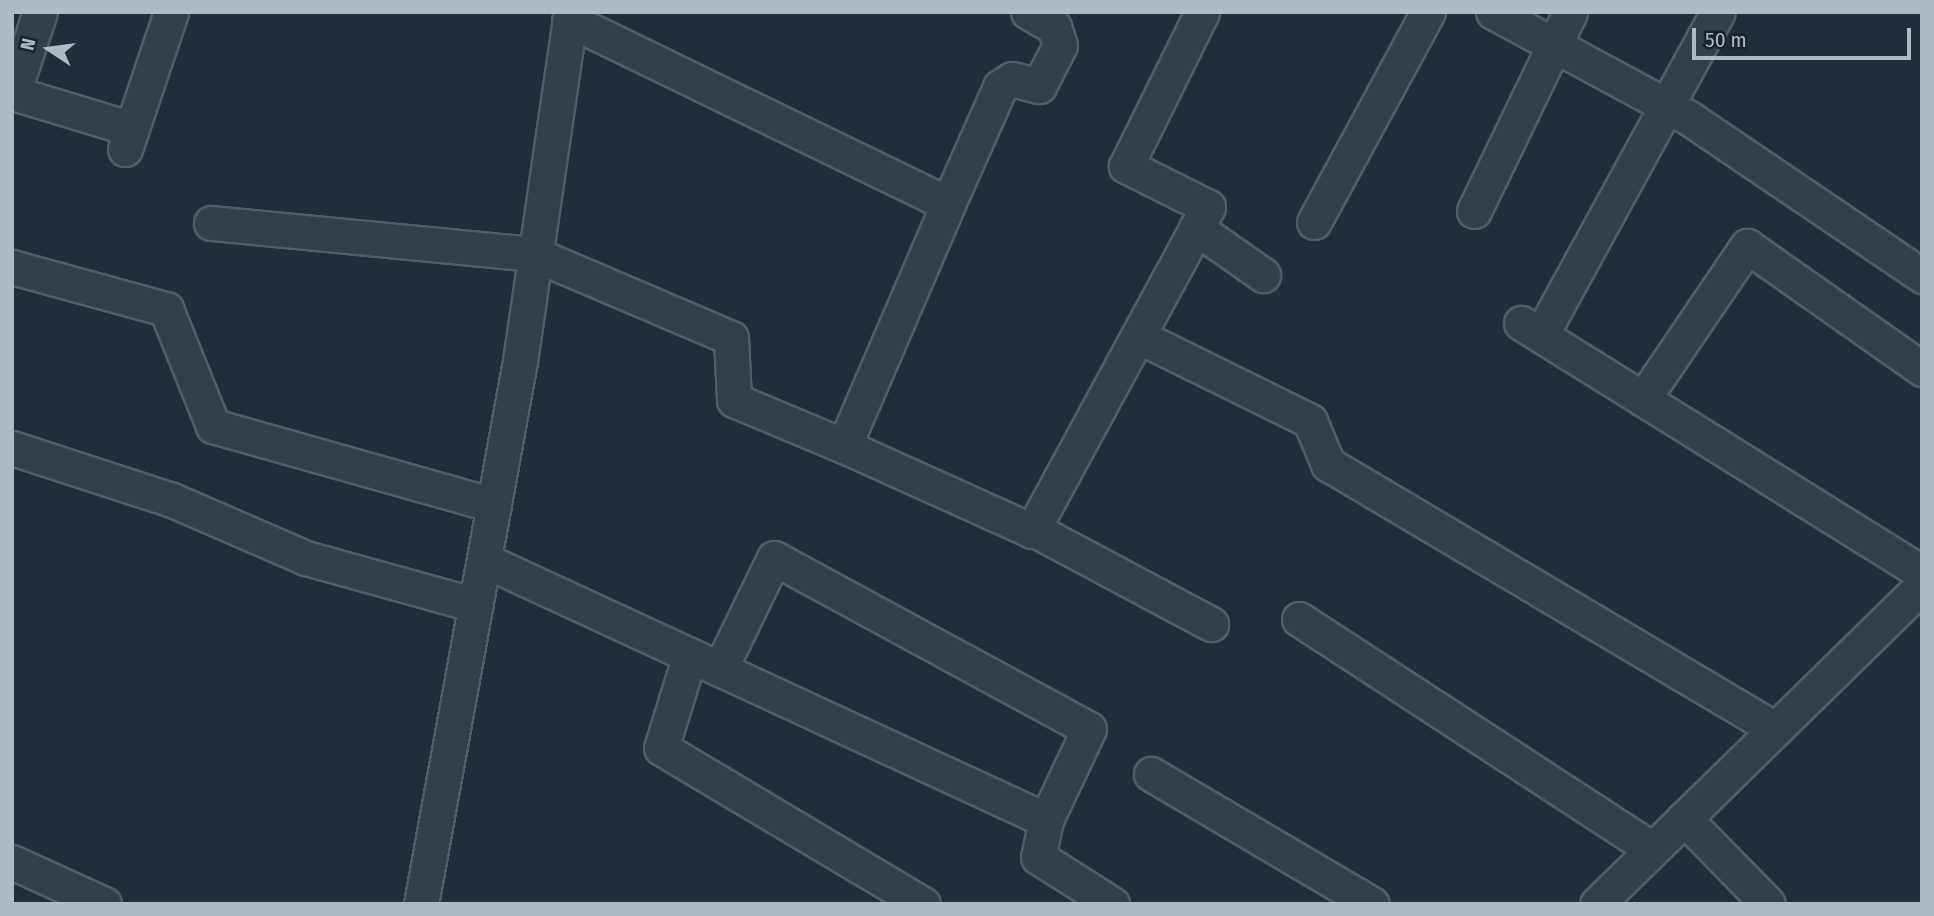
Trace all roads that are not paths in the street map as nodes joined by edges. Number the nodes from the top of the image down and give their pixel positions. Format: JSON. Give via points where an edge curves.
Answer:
{"nodes":[{"id":1,"x":40,"y":12,"type":"edge"},
{"id":2,"x":171,"y":12,"type":"edge"},
{"id":3,"x":1028,"y":12,"type":"edge"},
{"id":4,"x":1202,"y":12,"type":"edge"},
{"id":5,"x":1428,"y":12,"type":"edge"},
{"id":6,"x":1493,"y":12,"type":"edge"},
{"id":7,"x":1570,"y":12,"type":"edge"},
{"id":8,"x":1718,"y":12,"type":"edge"},
{"id":9,"x":570,"y":16,"type":"edge"},
{"id":10,"x":1554,"y":43,"type":"junction"},
{"id":11,"x":1667,"y":106,"type":"junction"},
{"id":12,"x":948,"y":204,"type":"junction"},
{"id":13,"x":1474,"y":211,"type":"dead end"},
{"id":14,"x":1314,"y":222,"type":"dead end"},
{"id":15,"x":211,"y":223,"type":"dead end"},
{"id":16,"x":1196,"y":228,"type":"junction"},
{"id":17,"x":534,"y":254,"type":"junction"},
{"id":18,"x":12,"y":268,"type":"edge"},
{"id":19,"x":1263,"y":275,"type":"dead end"},
{"id":20,"x":1922,"y":276,"type":"edge"},
{"id":21,"x":1138,"y":336,"type":"junction"},
{"id":22,"x":1922,"y":369,"type":"edge"},
{"id":23,"x":1643,"y":399,"type":"junction"},
{"id":24,"x":844,"y":446,"type":"junction"},
{"id":25,"x":12,"y":448,"type":"edge"},
{"id":26,"x":494,"y":505,"type":"junction"},
{"id":27,"x":1033,"y":529,"type":"junction"},
{"id":28,"x":484,"y":560,"type":"junction"},
{"id":29,"x":1922,"y":573,"type":"edge"},
{"id":30,"x":1922,"y":586,"type":"edge"},
{"id":31,"x":476,"y":605,"type":"junction"},
{"id":32,"x":1299,"y":619,"type":"dead end"},
{"id":33,"x":1212,"y":624,"type":"dead end"},
{"id":34,"x":690,"y":655,"type":"junction"},
{"id":35,"x":720,"y":669,"type":"junction"},
{"id":36,"x":1775,"y":729,"type":"junction"},
{"id":37,"x":1151,"y":774,"type":"dead end"},
{"id":38,"x":1685,"y":818,"type":"junction"},
{"id":39,"x":1046,"y":820,"type":"junction"},
{"id":40,"x":1653,"y":849,"type":"junction"},
{"id":41,"x":12,"y":862,"type":"edge"},
{"id":42,"x":104,"y":904,"type":"edge"},
{"id":43,"x":421,"y":904,"type":"edge"},
{"id":44,"x":923,"y":904,"type":"edge"},
{"id":45,"x":1112,"y":904,"type":"edge"},
{"id":46,"x":1372,"y":904,"type":"edge"},
{"id":47,"x":1597,"y":904,"type":"edge"},
{"id":48,"x":1768,"y":904,"type":"edge"}],
"edges":[{"from":1,"to":2,"type":"street","via":[[13,93],[129,139]]},
{"from":3,"to":12,"type":"street","via":[[1054,27],[1060,45],[1040,86],[1012,79],[1000,88]]},
{"from":4,"to":16,"type":"street","via":[[1126,166],[1208,206]]},
{"from":5,"to":14,"type":"street"},
{"from":6,"to":10,"type":"street"},
{"from":7,"to":10,"type":"street"},
{"from":8,"to":11,"type":"street"},
{"from":9,"to":12,"type":"street"},
{"from":9,"to":17,"type":"street"},
{"from":10,"to":11,"type":"street"},
{"from":10,"to":13,"type":"street"},
{"from":11,"to":20,"type":"street"},
{"from":11,"to":23,"type":"street","via":[[1531,329]]},
{"from":12,"to":24,"type":"street"},
{"from":15,"to":17,"type":"street"},
{"from":16,"to":19,"type":"street"},
{"from":16,"to":21,"type":"street"},
{"from":17,"to":24,"type":"street","via":[[731,338],[734,400]]},
{"from":17,"to":26,"type":"street"},
{"from":18,"to":26,"type":"street","via":[[166,309],[213,426]]},
{"from":21,"to":27,"type":"street"},
{"from":21,"to":36,"type":"street","via":[[1310,421],[1328,464]]},
{"from":22,"to":23,"type":"street","via":[[1748,246]]},
{"from":23,"to":29,"type":"street"},
{"from":24,"to":27,"type":"street"},
{"from":25,"to":31,"type":"street","via":[[172,500],[306,558]]},
{"from":26,"to":28,"type":"street"},
{"from":27,"to":33,"type":"street"},
{"from":28,"to":31,"type":"street"},
{"from":28,"to":34,"type":"street"},
{"from":30,"to":36,"type":"street"},
{"from":31,"to":43,"type":"street"},
{"from":32,"to":40,"type":"street"},
{"from":34,"to":35,"type":"street"},
{"from":34,"to":44,"type":"street","via":[[661,748]]},
{"from":35,"to":39,"type":"street"},
{"from":35,"to":39,"type":"street","via":[[774,558],[1089,729]]},
{"from":36,"to":38,"type":"street"},
{"from":37,"to":46,"type":"street"},
{"from":38,"to":40,"type":"street"},
{"from":38,"to":48,"type":"street"},
{"from":39,"to":45,"type":"street","via":[[1038,858]]},
{"from":40,"to":47,"type":"street"},
{"from":41,"to":42,"type":"street"}]}
